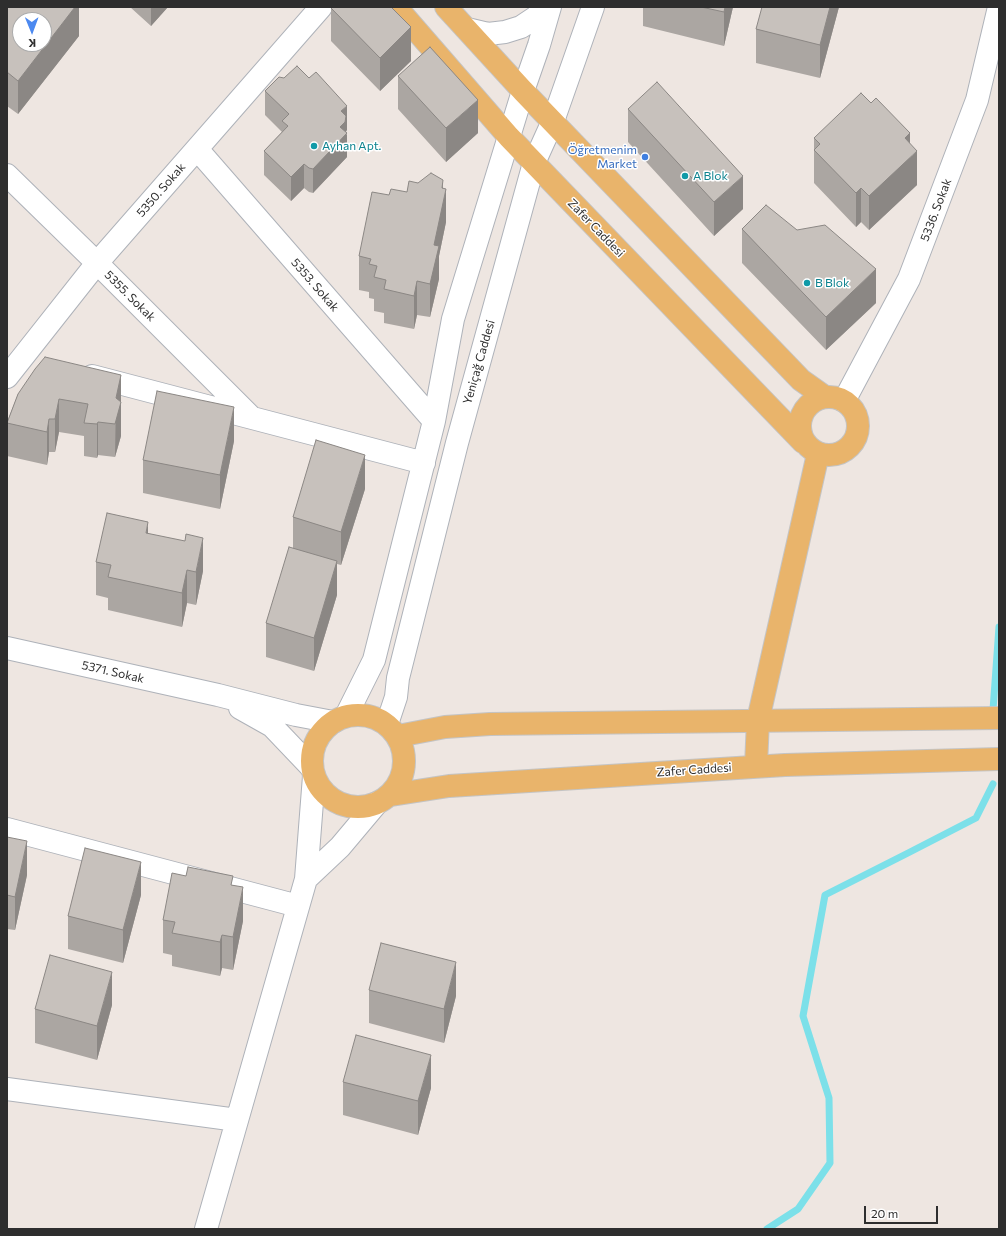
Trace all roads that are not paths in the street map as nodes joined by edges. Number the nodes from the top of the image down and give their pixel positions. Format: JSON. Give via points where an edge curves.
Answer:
{"nodes":[{"id":1,"x":321,"y":7,"type":"edge"},
{"id":2,"x":396,"y":7,"type":"edge"},
{"id":3,"x":446,"y":7,"type":"edge"},
{"id":4,"x":544,"y":7,"type":"edge"},
{"id":5,"x":550,"y":7,"type":"edge"},
{"id":6,"x":593,"y":7,"type":"edge"},
{"id":7,"x":999,"y":7,"type":"edge"},
{"id":8,"x":467,"y":29,"type":"junction"},
{"id":9,"x":523,"y":91,"type":"junction"},
{"id":10,"x":553,"y":121,"type":"junction"},
{"id":11,"x":509,"y":137,"type":"junction"},
{"id":12,"x":197,"y":149,"type":"junction"},
{"id":13,"x":534,"y":163,"type":"junction"},
{"id":14,"x":7,"y":175,"type":"edge"},
{"id":15,"x":98,"y":262,"type":"junction"},
{"id":16,"x":22,"y":358,"type":"junction"},
{"id":17,"x":45,"y":364,"type":"edge"},
{"id":18,"x":76,"y":372,"type":"edge"},
{"id":19,"x":7,"y":377,"type":"edge"},
{"id":20,"x":834,"y":399,"type":"junction"},
{"id":21,"x":252,"y":418,"type":"junction"},
{"id":22,"x":434,"y":421,"type":"junction"},
{"id":23,"x":811,"y":448,"type":"junction"},
{"id":24,"x":424,"y":462,"type":"junction"},
{"id":25,"x":7,"y":648,"type":"edge"},
{"id":26,"x":218,"y":695,"type":"junction"},
{"id":27,"x":999,"y":718,"type":"edge"},
{"id":28,"x":340,"y":719,"type":"junction"},
{"id":29,"x":758,"y":720,"type":"junction"},
{"id":30,"x":393,"y":730,"type":"junction"},
{"id":31,"x":999,"y":759,"type":"edge"},
{"id":32,"x":756,"y":766,"type":"junction"},
{"id":33,"x":313,"y":772,"type":"junction"},
{"id":34,"x":384,"y":799,"type":"junction"},
{"id":35,"x":7,"y":829,"type":"edge"},
{"id":36,"x":306,"y":879,"type":"junction"},
{"id":37,"x":298,"y":906,"type":"junction"},
{"id":38,"x":7,"y":1089,"type":"edge"},
{"id":39,"x":237,"y":1120,"type":"junction"},
{"id":40,"x":206,"y":1229,"type":"edge"}],
"edges":[{"from":1,"to":12,"type":"street","name":"5350. Sokak"},
{"from":2,"to":11,"type":"main road","name":"Zafer Caddesi"},
{"from":3,"to":8,"type":"main road"},
{"from":4,"to":8,"type":"street","via":[[536,18],[521,27],[505,32],[488,34]]},
{"from":5,"to":9,"type":"street"},
{"from":6,"to":10,"type":"street","name":"Yeniçağ Caddesi"},
{"from":7,"to":20,"type":"street","name":"5336. Sokak","via":[[978,100],[909,279]]},
{"from":8,"to":9,"type":"main road"},
{"from":9,"to":10,"type":"main road"},
{"from":9,"to":11,"type":"street"},
{"from":10,"to":13,"type":"street","name":"Yeniçağ Caddesi"},
{"from":10,"to":20,"type":"main road","via":[[801,380]]},
{"from":11,"to":13,"type":"main road","name":"Zafer Caddesi"},
{"from":11,"to":22,"type":"street","via":[[453,319]]},
{"from":12,"to":15,"type":"street","name":"5350. Sokak"},
{"from":12,"to":22,"type":"street","name":"5353. Sokak"},
{"from":13,"to":23,"type":"main road","name":"Zafer Caddesi"},
{"from":13,"to":30,"type":"street","name":"Yeniçağ Caddesi","via":[[456,443],[398,678]]},
{"from":14,"to":15,"type":"street","name":"5355. Sokak"},
{"from":15,"to":16,"type":"street","name":"5350. Sokak"},
{"from":15,"to":21,"type":"street","name":"5355. Sokak"},
{"from":16,"to":17,"type":"street"},
{"from":16,"to":19,"type":"street","name":"5350. Sokak"},
{"from":18,"to":21,"type":"street"},
{"from":20,"to":23,"type":"main road","via":[[816,400],[802,413],[800,432]]},
{"from":20,"to":23,"type":"main road","via":[[852,407],[857,416],[857,435],[853,444],[846,451],[828,456]]},
{"from":21,"to":24,"type":"street"},
{"from":22,"to":24,"type":"street"},
{"from":23,"to":29,"type":"main road"},
{"from":24,"to":28,"type":"street","via":[[374,660]]},
{"from":25,"to":26,"type":"street","name":"5371. Sokak"},
{"from":26,"to":28,"type":"street","name":"5371. Sokak","via":[[296,714]]},
{"from":26,"to":33,"type":"street","via":[[272,726]]},
{"from":27,"to":29,"type":"main road"},
{"from":28,"to":30,"type":"main road","via":[[360,714],[375,717]]},
{"from":28,"to":33,"type":"main road","via":[[323,730],[316,742],[312,755]]},
{"from":29,"to":30,"type":"main road","via":[[490,724]]},
{"from":29,"to":32,"type":"main road"},
{"from":30,"to":34,"type":"main road","via":[[404,750],[405,767],[400,782]]},
{"from":31,"to":32,"type":"main road","name":"Zafer Caddesi"},
{"from":32,"to":34,"type":"main road","name":"Zafer Caddesi","via":[[449,786]]},
{"from":33,"to":34,"type":"main road","via":[[322,790],[333,800],[347,806],[362,807]]},
{"from":33,"to":36,"type":"street"},
{"from":34,"to":36,"type":"street","via":[[340,847]]},
{"from":35,"to":37,"type":"street"},
{"from":36,"to":37,"type":"street"},
{"from":37,"to":39,"type":"street"},
{"from":38,"to":39,"type":"street"},
{"from":39,"to":40,"type":"street"}]}
